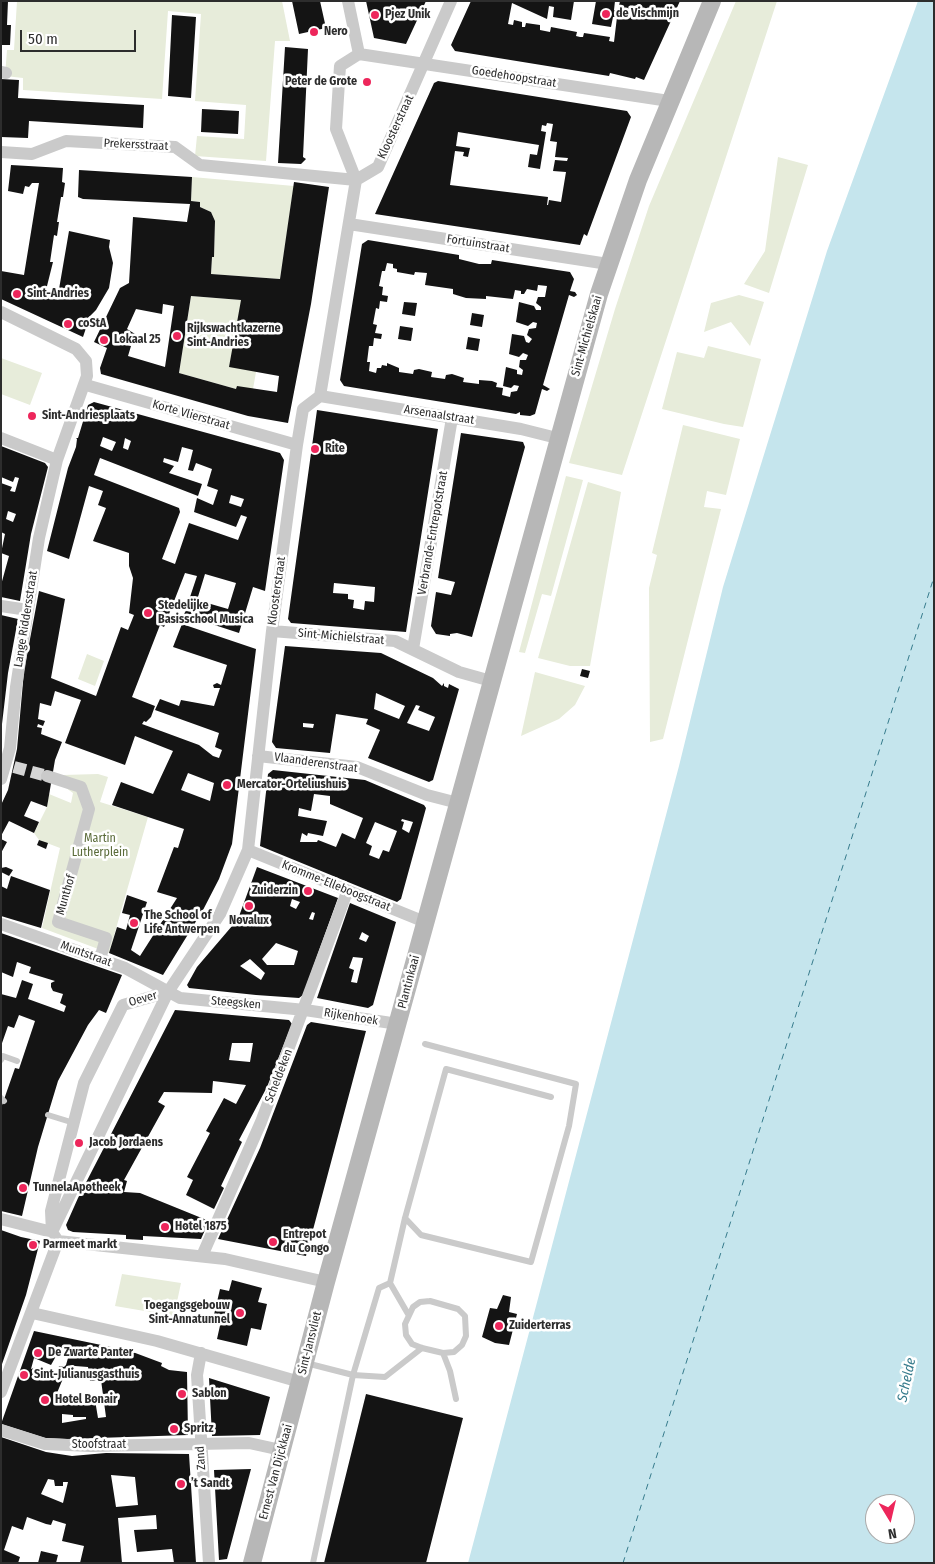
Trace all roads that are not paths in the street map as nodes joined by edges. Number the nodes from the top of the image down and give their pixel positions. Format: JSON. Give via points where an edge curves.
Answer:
{"nodes":[{"id":1,"x":348,"y":1,"type":"edge"},
{"id":2,"x":451,"y":1,"type":"edge"},
{"id":3,"x":712,"y":1,"type":"edge"},
{"id":4,"x":359,"y":54,"type":"junction"},
{"id":5,"x":425,"y":64,"type":"junction"},
{"id":6,"x":669,"y":101,"type":"junction"},
{"id":7,"x":1,"y":152,"type":"edge"},
{"id":8,"x":356,"y":180,"type":"junction"},
{"id":9,"x":348,"y":224,"type":"junction"},
{"id":10,"x":608,"y":264,"type":"junction"},
{"id":11,"x":1,"y":312,"type":"edge"},
{"id":12,"x":86,"y":385,"type":"junction"},
{"id":13,"x":320,"y":396,"type":"junction"},
{"id":14,"x":452,"y":418,"type":"junction"},
{"id":15,"x":1,"y":438,"type":"edge"},
{"id":16,"x":557,"y":438,"type":"junction"},
{"id":17,"x":297,"y":445,"type":"junction"},
{"id":18,"x":57,"y":460,"type":"junction"},
{"id":19,"x":1,"y":606,"type":"edge"},
{"id":20,"x":28,"y":610,"type":"junction"},
{"id":21,"x":272,"y":631,"type":"junction"},
{"id":22,"x":413,"y":649,"type":"junction"},
{"id":23,"x":491,"y":681,"type":"junction"},
{"id":24,"x":258,"y":756,"type":"junction"},
{"id":25,"x":7,"y":764,"type":"edge"},
{"id":26,"x":47,"y":776,"type":"tunnel mouth"},
{"id":27,"x":1,"y":780,"type":"edge"},
{"id":28,"x":458,"y":802,"type":"junction"},
{"id":29,"x":248,"y":850,"type":"junction"},
{"id":30,"x":348,"y":892,"type":"junction"},
{"id":31,"x":58,"y":922,"type":"junction"},
{"id":32,"x":425,"y":922,"type":"junction"},
{"id":33,"x":1,"y":924,"type":"edge"},
{"id":34,"x":52,"y":942,"type":"junction"},
{"id":35,"x":100,"y":959,"type":"junction"},
{"id":36,"x":168,"y":992,"type":"junction"},
{"id":37,"x":305,"y":1010,"type":"junction"},
{"id":38,"x":398,"y":1024,"type":"junction"},
{"id":39,"x":425,"y":1044,"type":"dead end"},
{"id":40,"x":1,"y":1060,"type":"edge"},
{"id":41,"x":17,"y":1061,"type":"dead end"},
{"id":42,"x":550,"y":1097,"type":"dead end"},
{"id":43,"x":48,"y":1115,"type":"dead end"},
{"id":44,"x":74,"y":1122,"type":"junction"},
{"id":45,"x":405,"y":1218,"type":"junction"},
{"id":46,"x":1,"y":1219,"type":"edge"},
{"id":47,"x":55,"y":1236,"type":"junction"},
{"id":48,"x":202,"y":1256,"type":"junction"},
{"id":49,"x":326,"y":1282,"type":"junction"},
{"id":50,"x":390,"y":1283,"type":"junction"},
{"id":51,"x":32,"y":1313,"type":"junction"},
{"id":52,"x":408,"y":1314,"type":"junction"},
{"id":53,"x":422,"y":1348,"type":"junction"},
{"id":54,"x":201,"y":1353,"type":"junction"},
{"id":55,"x":443,"y":1353,"type":"junction"},
{"id":56,"x":305,"y":1363,"type":"junction"},
{"id":57,"x":353,"y":1375,"type":"junction"},
{"id":58,"x":300,"y":1382,"type":"junction"},
{"id":59,"x":1,"y":1392,"type":"edge"},
{"id":60,"x":456,"y":1399,"type":"dead end"},
{"id":61,"x":1,"y":1430,"type":"edge"},
{"id":62,"x":200,"y":1444,"type":"junction"},
{"id":63,"x":274,"y":1448,"type":"junction"},
{"id":64,"x":209,"y":1563,"type":"edge"},
{"id":65,"x":252,"y":1563,"type":"edge"},
{"id":66,"x":313,"y":1563,"type":"edge"}],
"edges":[{"from":1,"to":4,"type":"street"},
{"from":2,"to":5,"type":"street","name":"Kloosterstraat"},
{"from":3,"to":6,"type":"street","name":"Sint-Michielskaai"},
{"from":4,"to":5,"type":"street","name":"Goedehoopstraat"},
{"from":4,"to":8,"type":"street","via":[[340,66],[336,129]]},
{"from":5,"to":6,"type":"street","name":"Goedehoopstraat"},
{"from":5,"to":8,"type":"street","name":"Kloosterstraat","via":[[378,167]]},
{"from":6,"to":10,"type":"street","name":"Sint-Michielskaai"},
{"from":7,"to":8,"type":"street","name":"Prekersstraat","via":[[32,154],[66,141],[174,147],[200,165]]},
{"from":8,"to":9,"type":"street"},
{"from":9,"to":10,"type":"street","name":"Fortuinstraat"},
{"from":9,"to":13,"type":"street"},
{"from":10,"to":16,"type":"street","name":"Sint-Michielskaai","via":[[602,295]]},
{"from":11,"to":12,"type":"street","via":[[76,349],[86,361]]},
{"from":12,"to":17,"type":"street","name":"Korte Vlierstraat"},
{"from":12,"to":18,"type":"street"},
{"from":13,"to":14,"type":"street","name":"Arsenaalstraat"},
{"from":13,"to":17,"type":"street","name":"Kloosterstraat","via":[[303,409]]},
{"from":14,"to":16,"type":"street","name":"Arsenaalstraat"},
{"from":14,"to":22,"type":"street","name":"Verbrande-Entrepotstraat"},
{"from":15,"to":18,"type":"street"},
{"from":16,"to":23,"type":"street","name":"Sint-Michielskaai"},
{"from":17,"to":21,"type":"street","name":"Kloosterstraat"},
{"from":18,"to":20,"type":"street","name":"Lange Riddersstraat","via":[[39,538]]},
{"from":19,"to":20,"type":"street"},
{"from":20,"to":25,"type":"street","name":"Lange Riddersstraat"},
{"from":21,"to":22,"type":"street","name":"Sint-Michielstraat","via":[[395,641]]},
{"from":21,"to":24,"type":"street","name":"Kloosterstraat"},
{"from":22,"to":23,"type":"street","name":"Sint-Michielstraat","via":[[459,672]]},
{"from":23,"to":28,"type":"street","name":"Plantinkaai"},
{"from":24,"to":28,"type":"street","name":"Vlaanderenstraat","via":[[357,767],[427,795]]},
{"from":24,"to":29,"type":"street","name":"Kloosterstraat"},
{"from":25,"to":27,"type":"street","name":"Lange Riddersstraat"},
{"from":26,"to":31,"type":"street","name":"Munthof","via":[[82,787],[90,809]]},
{"from":28,"to":32,"type":"street","name":"Plantinkaai"},
{"from":29,"to":30,"type":"street","name":"Kromme-Elleboogstraat"},
{"from":29,"to":36,"type":"street","name":"Kloosterstraat","via":[[220,914]]},
{"from":30,"to":32,"type":"street","name":"Kromme-Elleboogstraat"},
{"from":30,"to":37,"type":"street","name":"Scheldeken"},
{"from":31,"to":34,"type":"street","name":"Munthof"},
{"from":31,"to":35,"type":"street","name":"Munthof","via":[[106,938]]},
{"from":32,"to":38,"type":"street","name":"Plantinkaai"},
{"from":33,"to":34,"type":"street","name":"Muntstraat"},
{"from":34,"to":35,"type":"street","name":"Muntstraat"},
{"from":35,"to":36,"type":"street","name":"Muntstraat","via":[[125,968]]},
{"from":36,"to":37,"type":"street","name":"Steegsken","via":[[180,998]]},
{"from":36,"to":44,"type":"street","name":"Oever","via":[[123,1005],[84,1083]]},
{"from":36,"to":47,"type":"street","name":"Oever"},
{"from":37,"to":38,"type":"street","name":"Rijkenhoek"},
{"from":37,"to":48,"type":"street","name":"Scheldeken","via":[[261,1122]]},
{"from":38,"to":49,"type":"street","name":"Plantinkaai"},
{"from":39,"to":45,"type":"lane","via":[[576,1084],[569,1126],[532,1262],[421,1235]]},
{"from":40,"to":41,"type":"lane","via":[[3,1056]]},
{"from":42,"to":45,"type":"lane","via":[[446,1069]]},
{"from":43,"to":44,"type":"lane"},
{"from":44,"to":47,"type":"street","name":"Oever","via":[[52,1202]]},
{"from":45,"to":50,"type":"lane"},
{"from":46,"to":47,"type":"street"},
{"from":47,"to":48,"type":"street"},
{"from":47,"to":51,"type":"street"},
{"from":48,"to":49,"type":"street"},
{"from":49,"to":56,"type":"street","name":"Sint-Jansvliet"},
{"from":50,"to":52,"type":"lane"},
{"from":50,"to":57,"type":"lane","via":[[379,1288]]},
{"from":51,"to":54,"type":"street","name":"Sint-Jansvliet"},
{"from":51,"to":59,"type":"street"},
{"from":52,"to":53,"type":"lane","via":[[406,1334],[412,1344]]},
{"from":52,"to":55,"type":"lane","via":[[420,1302],[430,1301],[458,1309],[465,1316],[467,1326],[462,1345],[454,1352]]},
{"from":53,"to":55,"type":"lane"},
{"from":53,"to":57,"type":"lane","via":[[385,1377]]},
{"from":54,"to":58,"type":"street","name":"Sint-Jansvliet"},
{"from":54,"to":62,"type":"street","name":"Zand","via":[[197,1375]]},
{"from":55,"to":60,"type":"lane"},
{"from":56,"to":57,"type":"lane"},
{"from":56,"to":58,"type":"street","name":"Sint-Jansvliet"},
{"from":57,"to":66,"type":"lane"},
{"from":58,"to":63,"type":"street","name":"Ernest Van Dijckkaai"},
{"from":61,"to":62,"type":"street","name":"Stoofstraat","via":[[45,1444]]},
{"from":62,"to":63,"type":"street","name":"Stoofstraat","via":[[249,1443]]},
{"from":62,"to":64,"type":"street","name":"Zand"},
{"from":63,"to":65,"type":"street","name":"Ernest Van Dijckkaai"}]}
